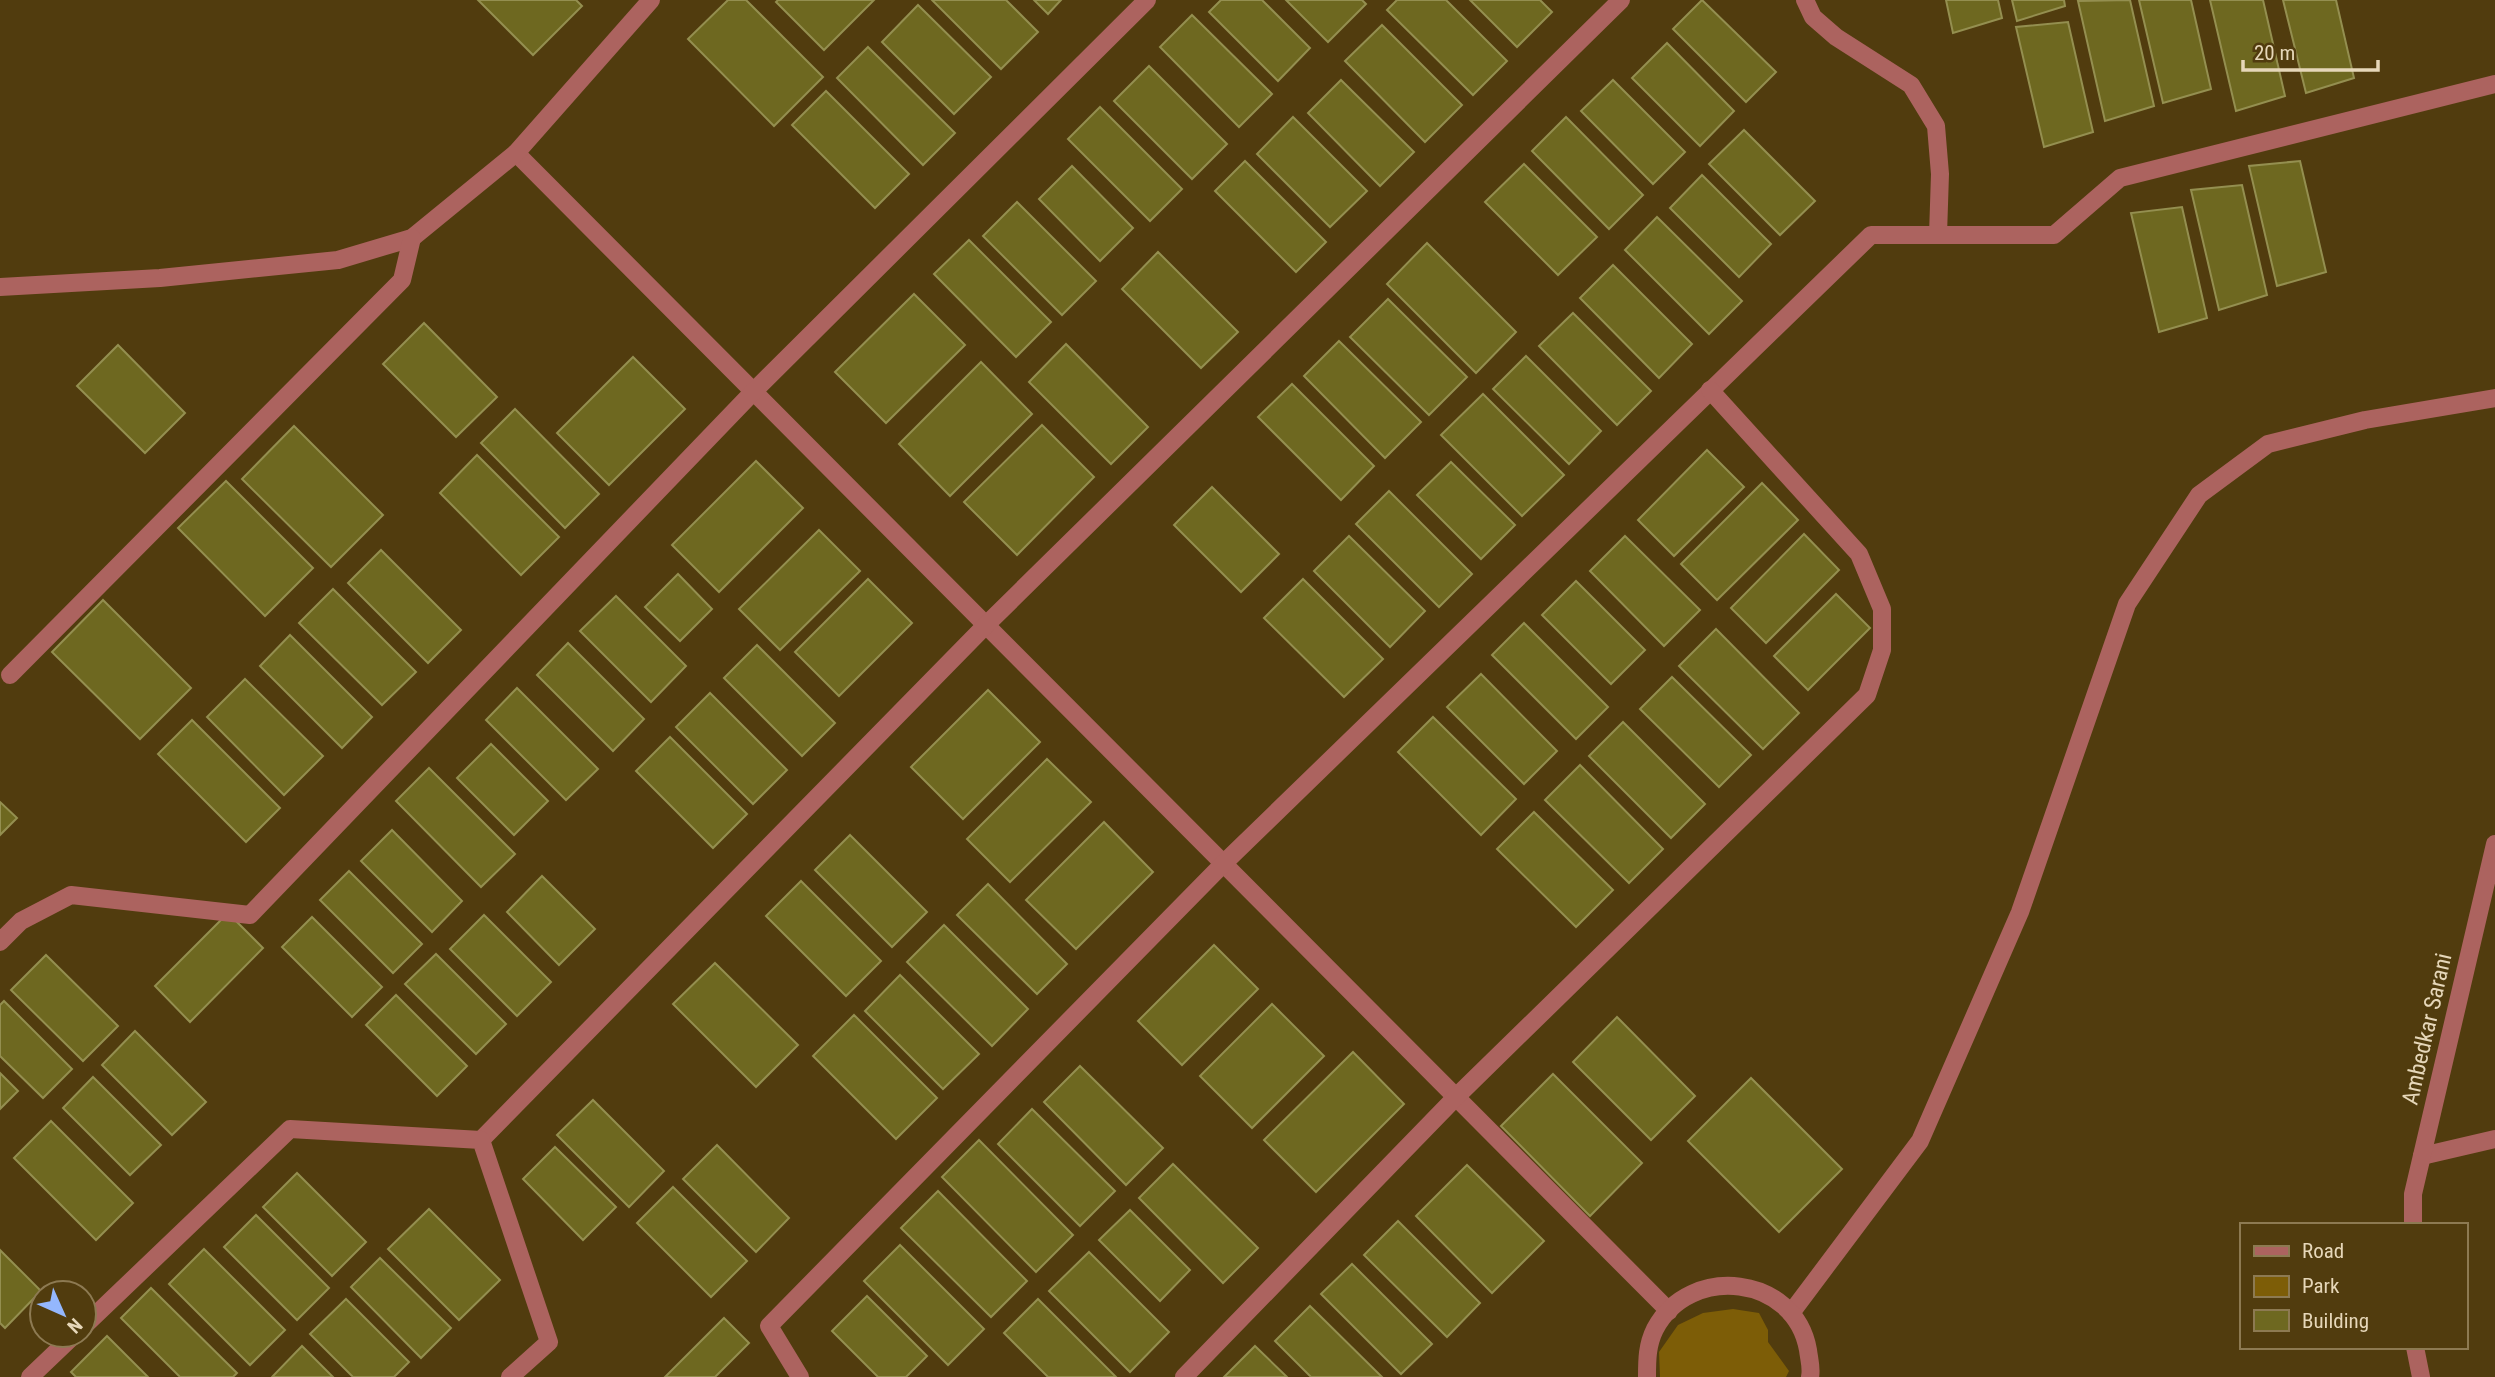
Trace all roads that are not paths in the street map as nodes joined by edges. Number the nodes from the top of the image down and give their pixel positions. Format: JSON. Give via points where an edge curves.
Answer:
{"nodes":[{"id":1,"x":651,"y":0,"type":"edge"},
{"id":2,"x":1147,"y":0,"type":"edge"},
{"id":3,"x":1621,"y":0,"type":"edge"},
{"id":4,"x":1805,"y":0,"type":"edge"},
{"id":5,"x":2495,"y":84,"type":"edge"},
{"id":6,"x":516,"y":153,"type":"junction"},
{"id":7,"x":1938,"y":235,"type":"junction"},
{"id":8,"x":412,"y":238,"type":"junction"},
{"id":9,"x":0,"y":287,"type":"edge"},
{"id":10,"x":1710,"y":390,"type":"junction"},
{"id":11,"x":753,"y":392,"type":"junction"},
{"id":12,"x":2495,"y":398,"type":"edge"},
{"id":13,"x":986,"y":625,"type":"junction"},
{"id":14,"x":10,"y":675,"type":"dead end"},
{"id":15,"x":2495,"y":844,"type":"edge"},
{"id":16,"x":1223,"y":864,"type":"junction"},
{"id":17,"x":0,"y":942,"type":"edge"},
{"id":18,"x":1456,"y":1097,"type":"junction"},
{"id":19,"x":2495,"y":1139,"type":"edge"},
{"id":20,"x":481,"y":1140,"type":"junction"},
{"id":21,"x":2423,"y":1156,"type":"junction"},
{"id":22,"x":2413,"y":1223,"type":"edge"},
{"id":23,"x":1669,"y":1311,"type":"junction"},
{"id":24,"x":98,"y":1313,"type":"edge"},
{"id":25,"x":1791,"y":1313,"type":"junction"},
{"id":26,"x":59,"y":1349,"type":"edge"},
{"id":27,"x":2415,"y":1349,"type":"edge"},
{"id":28,"x":30,"y":1377,"type":"edge"},
{"id":29,"x":510,"y":1377,"type":"edge"},
{"id":30,"x":800,"y":1377,"type":"edge"},
{"id":31,"x":1184,"y":1377,"type":"edge"},
{"id":32,"x":1647,"y":1377,"type":"edge"},
{"id":33,"x":1810,"y":1377,"type":"edge"},
{"id":34,"x":2421,"y":1377,"type":"edge"}],
"edges":[{"from":1,"to":6,"type":"street"},
{"from":2,"to":11,"type":"street"},
{"from":3,"to":13,"type":"street"},
{"from":4,"to":7,"type":"street","via":[[1813,17],[1836,37],[1911,85],[1937,126]]},
{"from":5,"to":7,"type":"street","via":[[2120,178],[2054,235]]},
{"from":6,"to":8,"type":"street"},
{"from":6,"to":11,"type":"street"},
{"from":7,"to":10,"type":"street","via":[[1871,235]]},
{"from":8,"to":9,"type":"street","via":[[338,260],[160,278]]},
{"from":8,"to":14,"type":"street","via":[[402,280]]},
{"from":10,"to":16,"type":"street"},
{"from":10,"to":18,"type":"street","via":[[1859,554],[1882,609],[1882,650],[1867,695]]},
{"from":11,"to":13,"type":"street"},
{"from":11,"to":17,"type":"street","via":[[250,915],[71,895],[21,921]]},
{"from":12,"to":25,"type":"street","via":[[2365,420],[2268,444],[2199,495],[2127,604],[2020,912],[1920,1141]]},
{"from":13,"to":16,"type":"street"},
{"from":13,"to":20,"type":"street"},
{"from":15,"to":21,"type":"street","name":"Ambedkar Sarani"},
{"from":16,"to":18,"type":"street"},
{"from":16,"to":30,"type":"street","via":[[769,1326]]},
{"from":18,"to":23,"type":"street"},
{"from":18,"to":31,"type":"street"},
{"from":19,"to":21,"type":"street"},
{"from":20,"to":24,"type":"street","via":[[290,1129]]},
{"from":20,"to":29,"type":"street","via":[[549,1342]]},
{"from":21,"to":22,"type":"street","name":"Ambedkar Sarani","via":[[2413,1194]]},
{"from":23,"to":25,"type":"street","via":[[1693,1293],[1722,1285],[1767,1294]]},
{"from":23,"to":32,"type":"street","via":[[1655,1329],[1647,1353]]},
{"from":25,"to":33,"type":"street","via":[[1805,1336]]},
{"from":26,"to":28,"type":"street"},
{"from":27,"to":34,"type":"street"}]}
